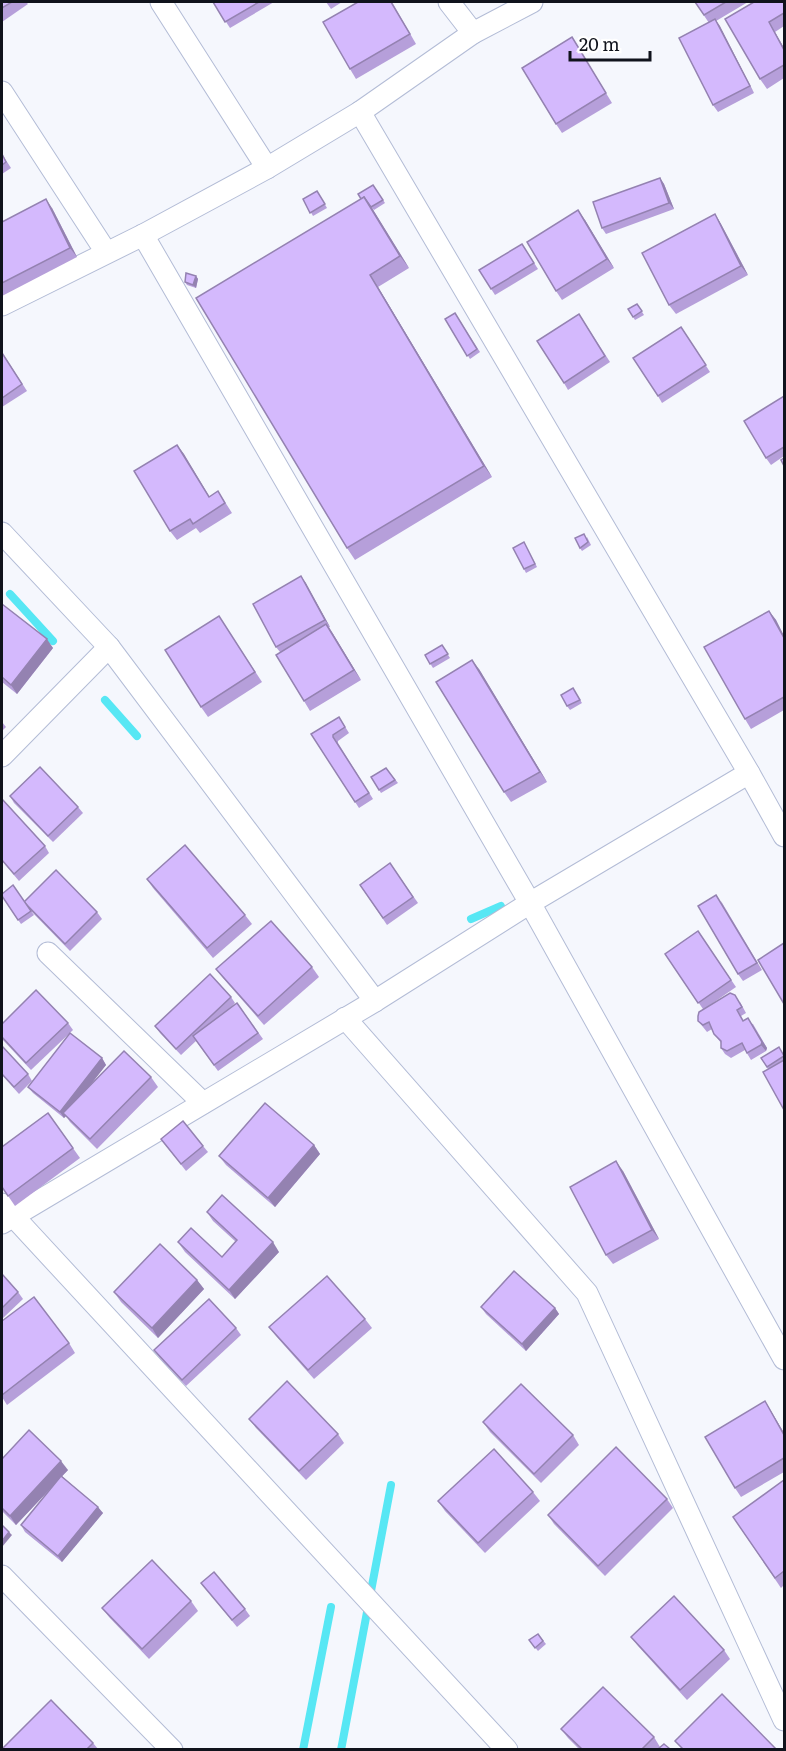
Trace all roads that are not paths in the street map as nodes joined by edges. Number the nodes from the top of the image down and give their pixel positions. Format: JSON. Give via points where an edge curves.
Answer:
{"nodes":[{"id":1,"x":161,"y":2,"type":"edge"},
{"id":2,"x":449,"y":2,"type":"edge"},
{"id":3,"x":532,"y":2,"type":"edge"},
{"id":4,"x":473,"y":33,"type":"junction"},
{"id":5,"x":2,"y":92,"type":"edge"},
{"id":6,"x":360,"y":112,"type":"junction"},
{"id":7,"x":267,"y":168,"type":"junction"},
{"id":8,"x":142,"y":235,"type":"junction"},
{"id":9,"x":106,"y":252,"type":"junction"},
{"id":10,"x":2,"y":305,"type":"edge"},
{"id":11,"x":2,"y":533,"type":"edge"},
{"id":12,"x":110,"y":647,"type":"junction"},
{"id":13,"x":2,"y":756,"type":"edge"},
{"id":14,"x":749,"y":773,"type":"junction"},
{"id":15,"x":784,"y":836,"type":"edge"},
{"id":16,"x":530,"y":903,"type":"junction"},
{"id":17,"x":48,"y":953,"type":"dead end"},
{"id":18,"x":375,"y":1001,"type":"junction"},
{"id":19,"x":345,"y":1018,"type":"junction"},
{"id":20,"x":203,"y":1103,"type":"junction"},
{"id":21,"x":5,"y":1214,"type":"edge"},
{"id":22,"x":784,"y":1359,"type":"edge"},
{"id":23,"x":2,"y":1576,"type":"edge"},
{"id":24,"x":784,"y":1720,"type":"edge"},
{"id":25,"x":164,"y":1746,"type":"edge"},
{"id":26,"x":507,"y":1749,"type":"edge"}],
"edges":[{"from":1,"to":7,"type":"street"},
{"from":2,"to":4,"type":"street"},
{"from":3,"to":4,"type":"street"},
{"from":4,"to":6,"type":"street"},
{"from":5,"to":9,"type":"street"},
{"from":6,"to":7,"type":"street"},
{"from":6,"to":14,"type":"street"},
{"from":7,"to":8,"type":"street"},
{"from":8,"to":9,"type":"street"},
{"from":8,"to":16,"type":"street"},
{"from":9,"to":10,"type":"street"},
{"from":11,"to":12,"type":"street"},
{"from":12,"to":13,"type":"street"},
{"from":12,"to":18,"type":"street"},
{"from":14,"to":15,"type":"street"},
{"from":14,"to":16,"type":"street"},
{"from":16,"to":18,"type":"street"},
{"from":16,"to":22,"type":"street"},
{"from":17,"to":20,"type":"street"},
{"from":18,"to":19,"type":"street"},
{"from":19,"to":20,"type":"street"},
{"from":19,"to":24,"type":"street","via":[[587,1293]]},
{"from":20,"to":21,"type":"street"},
{"from":21,"to":26,"type":"street"},
{"from":23,"to":25,"type":"street"}]}
